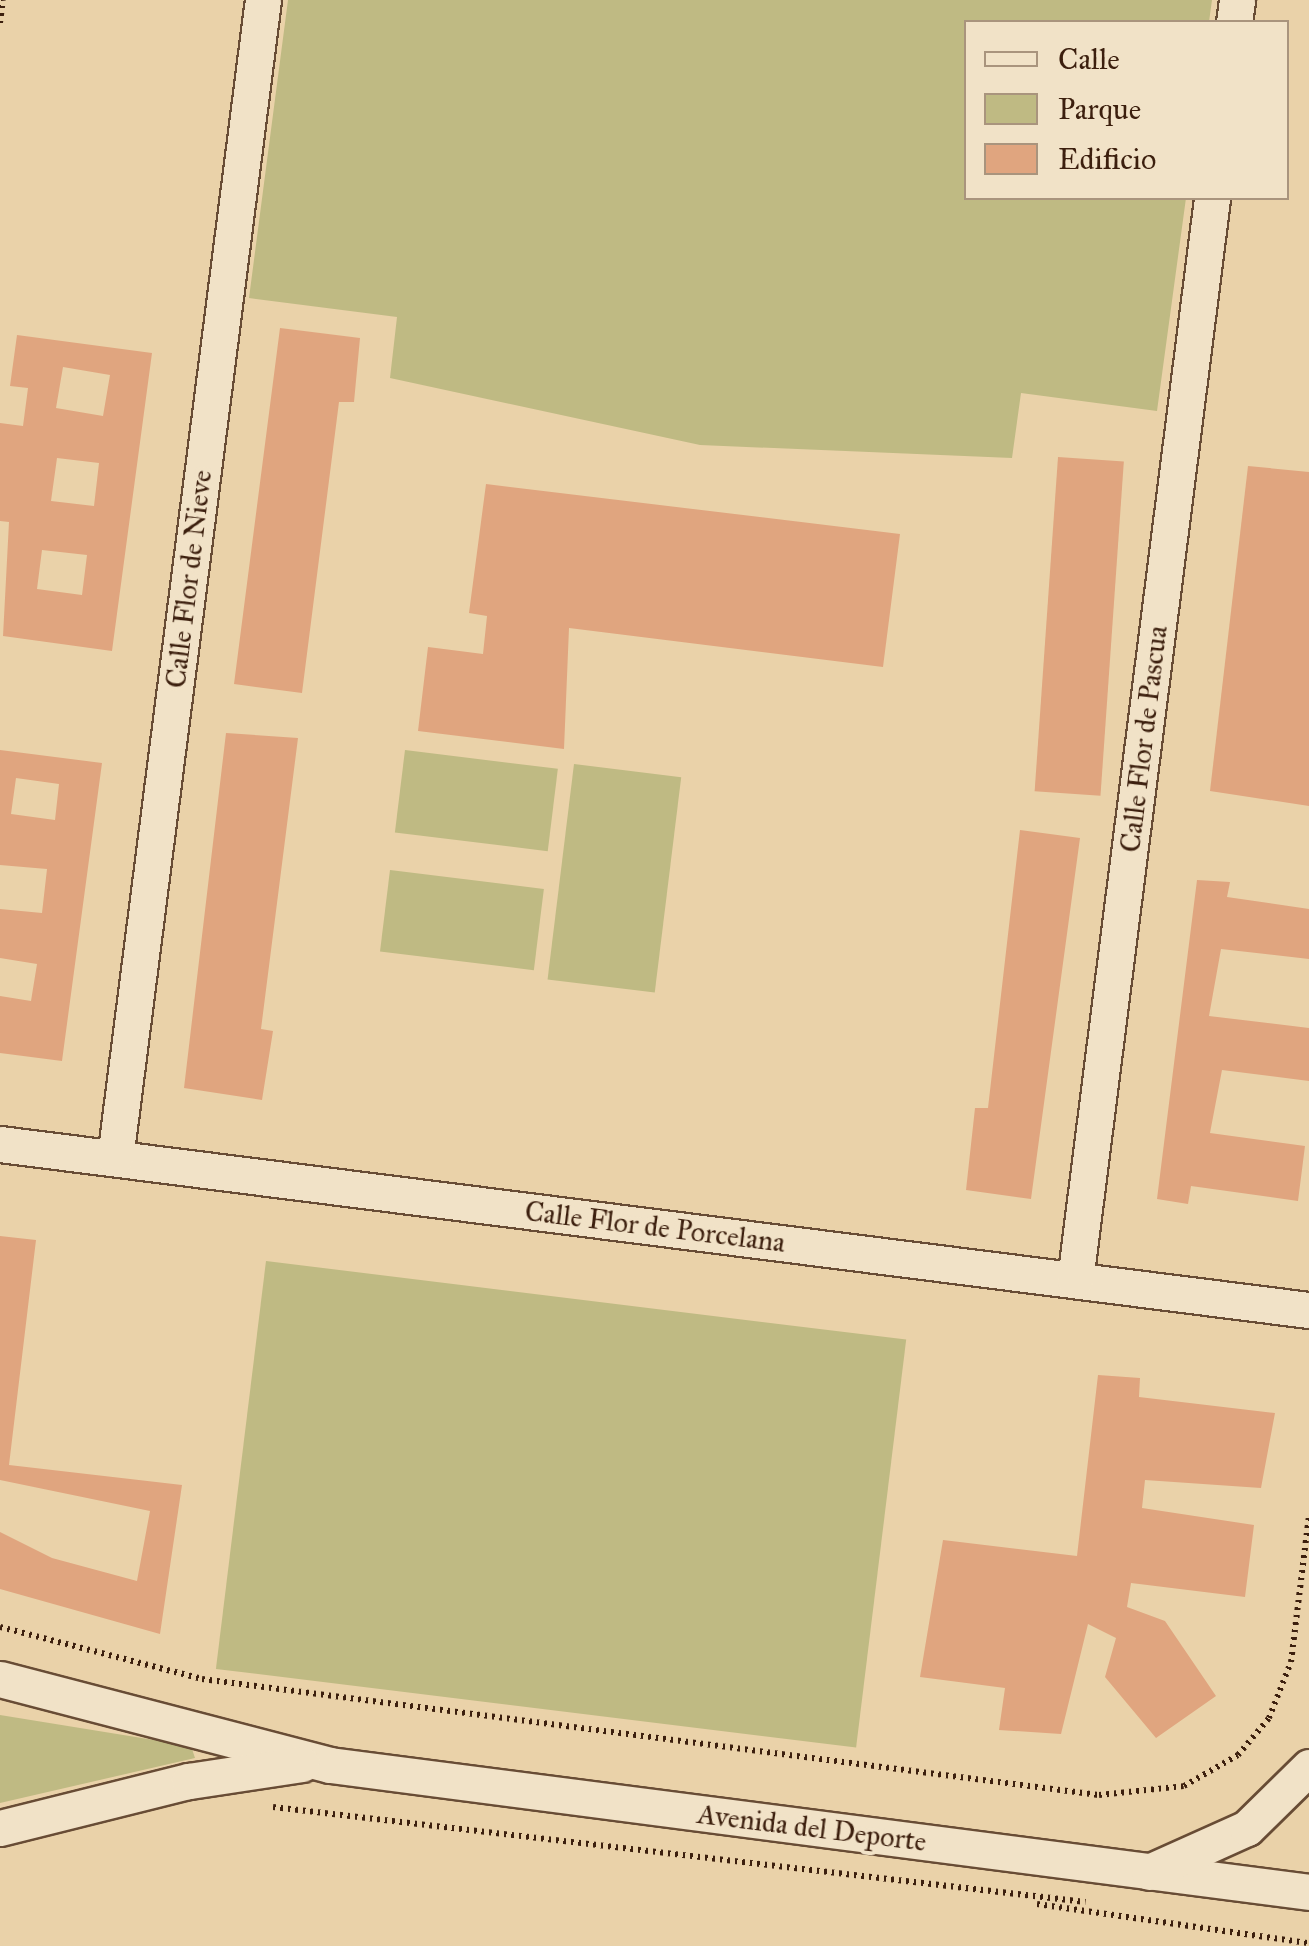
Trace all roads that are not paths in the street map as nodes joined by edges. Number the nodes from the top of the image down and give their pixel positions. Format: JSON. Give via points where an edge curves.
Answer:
{"nodes":[{"id":1,"x":264,"y":0,"type":"edge"},
{"id":2,"x":1212,"y":200,"type":"edge"},
{"id":3,"x":0,"y":1144,"type":"edge"},
{"id":4,"x":114,"y":1158,"type":"junction"},
{"id":5,"x":1076,"y":1280,"type":"junction"},
{"id":6,"x":1309,"y":1310,"type":"edge"},
{"id":7,"x":0,"y":1679,"type":"edge"},
{"id":8,"x":316,"y":1762,"type":"junction"},
{"id":9,"x":1309,"y":1768,"type":"edge"},
{"id":10,"x":0,"y":1828,"type":"edge"},
{"id":11,"x":1148,"y":1872,"type":"junction"},
{"id":12,"x":1309,"y":1892,"type":"edge"}],
"edges":[{"from":1,"to":4,"type":"street","name":"Calle Flor de Nieve"},
{"from":2,"to":5,"type":"street","name":"Calle Flor de Pascua"},
{"from":3,"to":4,"type":"street","name":"Calle Flor de Porcelana"},
{"from":4,"to":5,"type":"street","name":"Calle Flor de Porcelana"},
{"from":5,"to":6,"type":"street","name":"Calle Flor de Porcelana"},
{"from":7,"to":8,"type":"street","name":"Avenida del Deporte"},
{"from":8,"to":10,"type":"street","name":"Avenida del Deporte","via":[[189,1781]]},
{"from":8,"to":11,"type":"street","name":"Avenida del Deporte"},
{"from":9,"to":11,"type":"street","via":[[1247,1828]]},
{"from":11,"to":12,"type":"street","name":"Avenida del Deporte"}]}
